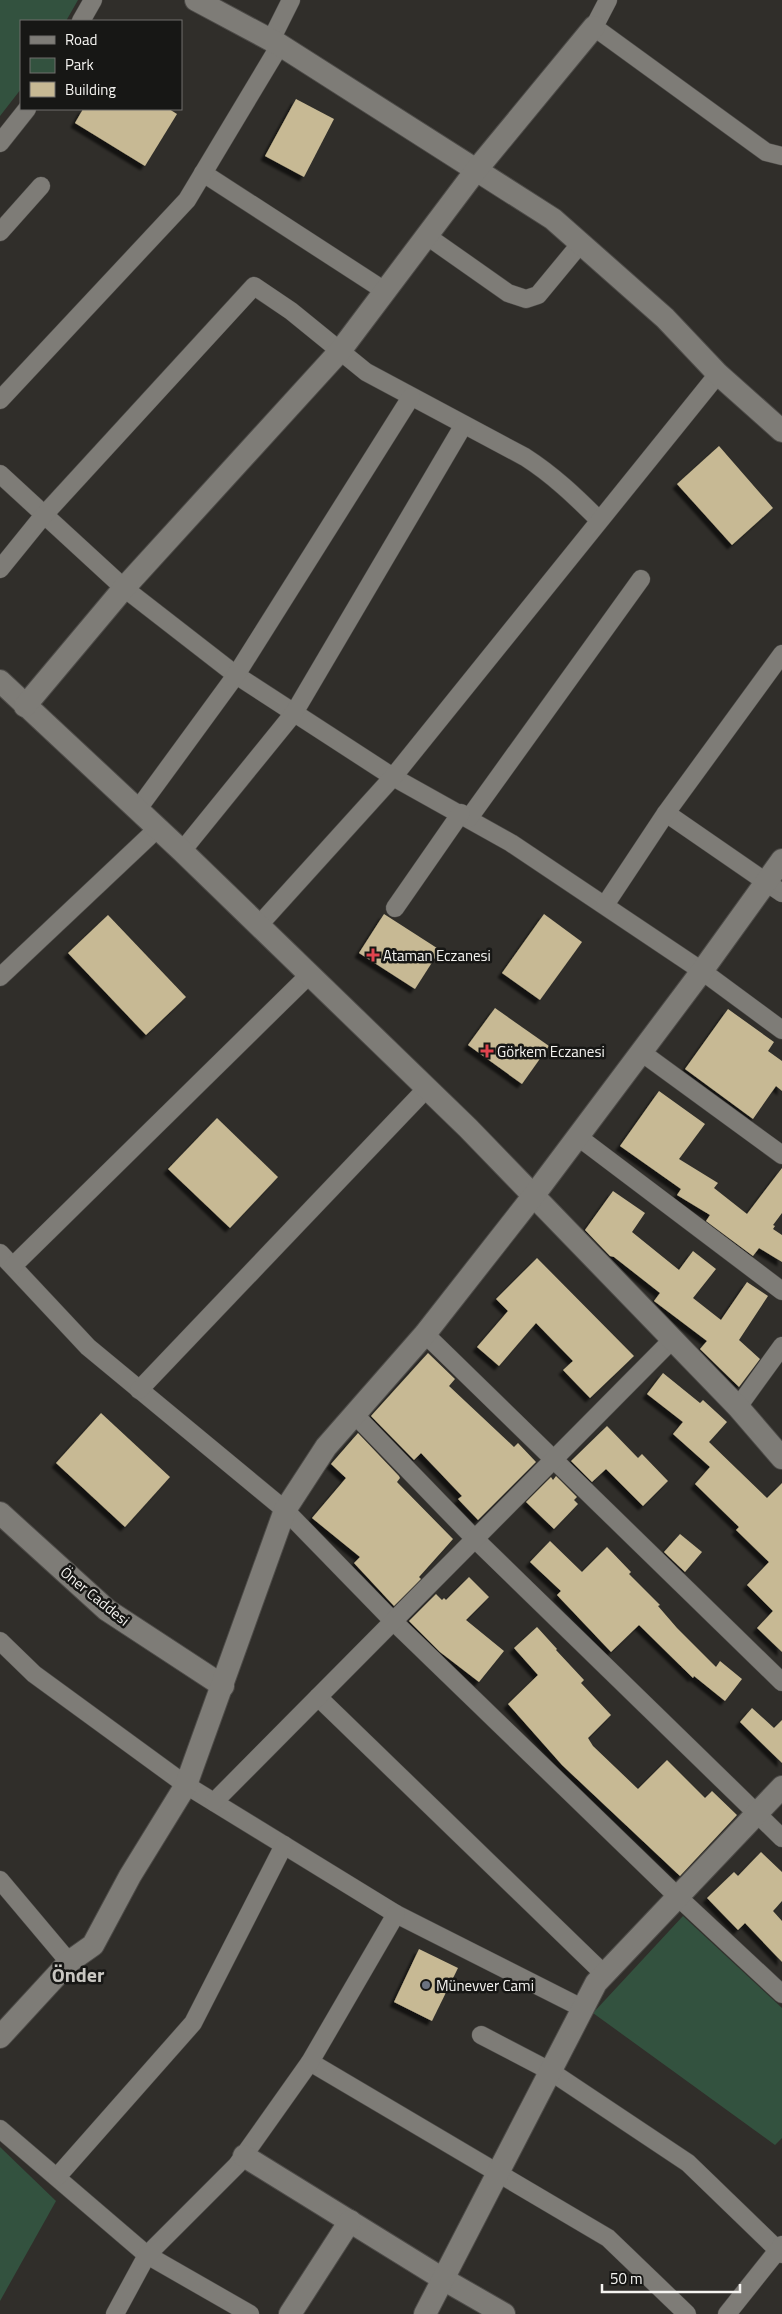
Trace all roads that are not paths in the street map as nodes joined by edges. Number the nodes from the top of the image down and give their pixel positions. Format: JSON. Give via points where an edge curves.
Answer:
{"nodes":[{"id":1,"x":93,"y":0,"type":"edge"},
{"id":2,"x":196,"y":0,"type":"edge"},
{"id":3,"x":291,"y":0,"type":"edge"},
{"id":4,"x":608,"y":0,"type":"edge"},
{"id":5,"x":82,"y":20,"type":"edge"},
{"id":6,"x":594,"y":27,"type":"junction"},
{"id":7,"x":276,"y":43,"type":"junction"},
{"id":8,"x":26,"y":110,"type":"edge"},
{"id":9,"x":0,"y":143,"type":"edge"},
{"id":10,"x":782,"y":156,"type":"edge"},
{"id":11,"x":477,"y":169,"type":"junction"},
{"id":12,"x":203,"y":173,"type":"junction"},
{"id":13,"x":41,"y":186,"type":"dead end"},
{"id":14,"x":0,"y":232,"type":"edge"},
{"id":15,"x":427,"y":236,"type":"junction"},
{"id":16,"x":582,"y":243,"type":"junction"},
{"id":17,"x":385,"y":291,"type":"junction"},
{"id":18,"x":340,"y":351,"type":"junction"},
{"id":19,"x":718,"y":374,"type":"junction"},
{"id":20,"x":411,"y":397,"type":"junction"},
{"id":21,"x":0,"y":400,"type":"edge"},
{"id":22,"x":463,"y":426,"type":"junction"},
{"id":23,"x":782,"y":431,"type":"edge"},
{"id":24,"x":0,"y":474,"type":"edge"},
{"id":25,"x":43,"y":516,"type":"junction"},
{"id":26,"x":599,"y":520,"type":"junction"},
{"id":27,"x":0,"y":569,"type":"edge"},
{"id":28,"x":641,"y":579,"type":"dead end"},
{"id":29,"x":124,"y":588,"type":"junction"},
{"id":30,"x":782,"y":654,"type":"edge"},
{"id":31,"x":236,"y":675,"type":"junction"},
{"id":32,"x":0,"y":681,"type":"edge"},
{"id":33,"x":25,"y":706,"type":"junction"},
{"id":34,"x":294,"y":713,"type":"junction"},
{"id":35,"x":394,"y":777,"type":"junction"},
{"id":36,"x":138,"y":809,"type":"junction"},
{"id":37,"x":666,"y":813,"type":"junction"},
{"id":38,"x":465,"y":816,"type":"junction"},
{"id":39,"x":158,"y":828,"type":"junction"},
{"id":40,"x":182,"y":851,"type":"junction"},
{"id":41,"x":782,"y":860,"type":"edge"},
{"id":42,"x":774,"y":887,"type":"edge"},
{"id":43,"x":605,"y":905,"type":"junction"},
{"id":44,"x":395,"y":908,"type":"dead end"},
{"id":45,"x":259,"y":925,"type":"junction"},
{"id":46,"x":702,"y":970,"type":"junction"},
{"id":47,"x":309,"y":975,"type":"junction"},
{"id":48,"x":0,"y":977,"type":"edge"},
{"id":49,"x":782,"y":1030,"type":"edge"},
{"id":50,"x":641,"y":1052,"type":"junction"},
{"id":51,"x":426,"y":1089,"type":"junction"},
{"id":52,"x":577,"y":1136,"type":"junction"},
{"id":53,"x":782,"y":1155,"type":"edge"},
{"id":54,"x":534,"y":1195,"type":"junction"},
{"id":55,"x":0,"y":1253,"type":"edge"},
{"id":56,"x":13,"y":1266,"type":"junction"},
{"id":57,"x":782,"y":1291,"type":"edge"},
{"id":58,"x":425,"y":1334,"type":"junction"},
{"id":59,"x":673,"y":1340,"type":"junction"},
{"id":60,"x":782,"y":1346,"type":"edge"},
{"id":61,"x":139,"y":1390,"type":"junction"},
{"id":62,"x":738,"y":1407,"type":"junction"},
{"id":63,"x":355,"y":1415,"type":"junction"},
{"id":64,"x":782,"y":1458,"type":"edge"},
{"id":65,"x":555,"y":1459,"type":"junction"},
{"id":66,"x":285,"y":1510,"type":"junction"},
{"id":67,"x":0,"y":1513,"type":"edge"},
{"id":68,"x":475,"y":1539,"type":"junction"},
{"id":69,"x":394,"y":1621,"type":"junction"},
{"id":70,"x":0,"y":1641,"type":"edge"},
{"id":71,"x":782,"y":1682,"type":"edge"},
{"id":72,"x":223,"y":1686,"type":"junction"},
{"id":73,"x":318,"y":1697,"type":"junction"},
{"id":74,"x":186,"y":1785,"type":"junction"},
{"id":75,"x":782,"y":1787,"type":"edge"},
{"id":76,"x":214,"y":1802,"type":"junction"},
{"id":77,"x":756,"y":1814,"type":"junction"},
{"id":78,"x":782,"y":1838,"type":"edge"},
{"id":79,"x":284,"y":1845,"type":"junction"},
{"id":80,"x":0,"y":1880,"type":"edge"},
{"id":81,"x":678,"y":1897,"type":"junction"},
{"id":82,"x":396,"y":1914,"type":"junction"},
{"id":83,"x":69,"y":1962,"type":"junction"},
{"id":84,"x":604,"y":1974,"type":"junction"},
{"id":85,"x":782,"y":1994,"type":"edge"},
{"id":86,"x":582,"y":2008,"type":"junction"},
{"id":87,"x":481,"y":2035,"type":"dead end"},
{"id":88,"x":0,"y":2036,"type":"edge"},
{"id":89,"x":310,"y":2062,"type":"junction"},
{"id":90,"x":550,"y":2071,"type":"junction"},
{"id":91,"x":0,"y":2129,"type":"edge"},
{"id":92,"x":244,"y":2156,"type":"junction"},
{"id":93,"x":497,"y":2174,"type":"junction"},
{"id":94,"x":57,"y":2177,"type":"junction"},
{"id":95,"x":350,"y":2222,"type":"junction"},
{"id":96,"x":781,"y":2249,"type":"edge"},
{"id":97,"x":147,"y":2255,"type":"junction"},
{"id":98,"x":443,"y":2279,"type":"junction"},
{"id":99,"x":115,"y":2314,"type":"edge"},
{"id":100,"x":250,"y":2314,"type":"edge"},
{"id":101,"x":290,"y":2314,"type":"edge"},
{"id":102,"x":425,"y":2314,"type":"edge"},
{"id":103,"x":504,"y":2314,"type":"edge"},
{"id":104,"x":687,"y":2314,"type":"edge"},
{"id":105,"x":727,"y":2314,"type":"edge"}],
"edges":[{"from":1,"to":5,"type":"street"},
{"from":2,"to":7,"type":"street"},
{"from":3,"to":7,"type":"street"},
{"from":4,"to":6,"type":"street"},
{"from":6,"to":10,"type":"street","via":[[766,152]]},
{"from":6,"to":11,"type":"street"},
{"from":7,"to":11,"type":"street"},
{"from":7,"to":12,"type":"street"},
{"from":8,"to":9,"type":"street"},
{"from":11,"to":15,"type":"street"},
{"from":11,"to":16,"type":"street","via":[[553,218]]},
{"from":12,"to":17,"type":"street"},
{"from":12,"to":21,"type":"street","via":[[187,200]]},
{"from":13,"to":14,"type":"street"},
{"from":15,"to":16,"type":"street","via":[[508,293],[526,299],[538,295]]},
{"from":15,"to":17,"type":"street"},
{"from":16,"to":19,"type":"street","via":[[665,318]]},
{"from":17,"to":18,"type":"street"},
{"from":18,"to":20,"type":"street","via":[[366,372]]},
{"from":18,"to":25,"type":"street","via":[[254,286]]},
{"from":18,"to":29,"type":"street"},
{"from":19,"to":23,"type":"street"},
{"from":19,"to":26,"type":"street"},
{"from":20,"to":22,"type":"street"},
{"from":20,"to":31,"type":"street"},
{"from":22,"to":26,"type":"street","via":[[545,470]]},
{"from":22,"to":34,"type":"street"},
{"from":24,"to":25,"type":"street"},
{"from":25,"to":27,"type":"street"},
{"from":25,"to":29,"type":"street"},
{"from":26,"to":35,"type":"street"},
{"from":28,"to":38,"type":"street"},
{"from":29,"to":31,"type":"street"},
{"from":29,"to":33,"type":"street"},
{"from":30,"to":37,"type":"street"},
{"from":31,"to":34,"type":"street"},
{"from":31,"to":36,"type":"street"},
{"from":32,"to":33,"type":"street"},
{"from":33,"to":36,"type":"street"},
{"from":34,"to":35,"type":"street"},
{"from":34,"to":40,"type":"street"},
{"from":35,"to":38,"type":"street"},
{"from":35,"to":45,"type":"street"},
{"from":36,"to":39,"type":"street"},
{"from":37,"to":42,"type":"street"},
{"from":37,"to":43,"type":"street"},
{"from":38,"to":43,"type":"street","via":[[511,842]]},
{"from":38,"to":44,"type":"street"},
{"from":39,"to":40,"type":"street"},
{"from":39,"to":48,"type":"street"},
{"from":40,"to":45,"type":"street"},
{"from":41,"to":42,"type":"street"},
{"from":42,"to":46,"type":"street"},
{"from":43,"to":46,"type":"street"},
{"from":45,"to":47,"type":"street"},
{"from":46,"to":49,"type":"street"},
{"from":46,"to":50,"type":"street"},
{"from":47,"to":51,"type":"street"},
{"from":47,"to":56,"type":"street"},
{"from":50,"to":52,"type":"street"},
{"from":50,"to":53,"type":"street"},
{"from":51,"to":54,"type":"street"},
{"from":51,"to":61,"type":"street"},
{"from":52,"to":54,"type":"street"},
{"from":52,"to":57,"type":"street"},
{"from":54,"to":58,"type":"street"},
{"from":54,"to":59,"type":"street"},
{"from":55,"to":56,"type":"street"},
{"from":56,"to":61,"type":"street","via":[[88,1348]]},
{"from":58,"to":63,"type":"street"},
{"from":58,"to":65,"type":"street"},
{"from":59,"to":62,"type":"street"},
{"from":59,"to":65,"type":"street"},
{"from":60,"to":62,"type":"street"},
{"from":61,"to":66,"type":"street"},
{"from":62,"to":64,"type":"street"},
{"from":63,"to":66,"type":"street","via":[[326,1447]]},
{"from":63,"to":68,"type":"street"},
{"from":65,"to":68,"type":"street"},
{"from":65,"to":71,"type":"street"},
{"from":66,"to":69,"type":"street"},
{"from":66,"to":72,"type":"street"},
{"from":67,"to":72,"type":"street","name":"Öner Caddesi","via":[[107,1610]]},
{"from":68,"to":69,"type":"street"},
{"from":68,"to":77,"type":"street"},
{"from":69,"to":73,"type":"street"},
{"from":69,"to":81,"type":"street"},
{"from":70,"to":74,"type":"street","via":[[34,1674]]},
{"from":72,"to":74,"type":"street"},
{"from":73,"to":76,"type":"street"},
{"from":73,"to":84,"type":"street"},
{"from":74,"to":76,"type":"street"},
{"from":74,"to":83,"type":"street","via":[[130,1876],[94,1945]]},
{"from":75,"to":77,"type":"street"},
{"from":76,"to":79,"type":"street"},
{"from":77,"to":78,"type":"street"},
{"from":77,"to":81,"type":"street"},
{"from":79,"to":82,"type":"street"},
{"from":79,"to":94,"type":"street","via":[[193,2023]]},
{"from":80,"to":83,"type":"street"},
{"from":81,"to":84,"type":"street"},
{"from":81,"to":85,"type":"street"},
{"from":82,"to":86,"type":"street"},
{"from":82,"to":89,"type":"street"},
{"from":83,"to":88,"type":"street"},
{"from":84,"to":86,"type":"street"},
{"from":86,"to":90,"type":"street"},
{"from":87,"to":90,"type":"street"},
{"from":89,"to":92,"type":"street"},
{"from":89,"to":93,"type":"street"},
{"from":90,"to":93,"type":"street"},
{"from":90,"to":96,"type":"street","via":[[688,2163]]},
{"from":91,"to":94,"type":"street"},
{"from":92,"to":95,"type":"street"},
{"from":92,"to":97,"type":"street"},
{"from":93,"to":98,"type":"street"},
{"from":93,"to":104,"type":"street","via":[[608,2238]]},
{"from":94,"to":97,"type":"street"},
{"from":95,"to":98,"type":"street"},
{"from":95,"to":101,"type":"street"},
{"from":96,"to":105,"type":"street"},
{"from":97,"to":99,"type":"street"},
{"from":97,"to":100,"type":"street"},
{"from":98,"to":102,"type":"street"},
{"from":98,"to":103,"type":"street"}]}
